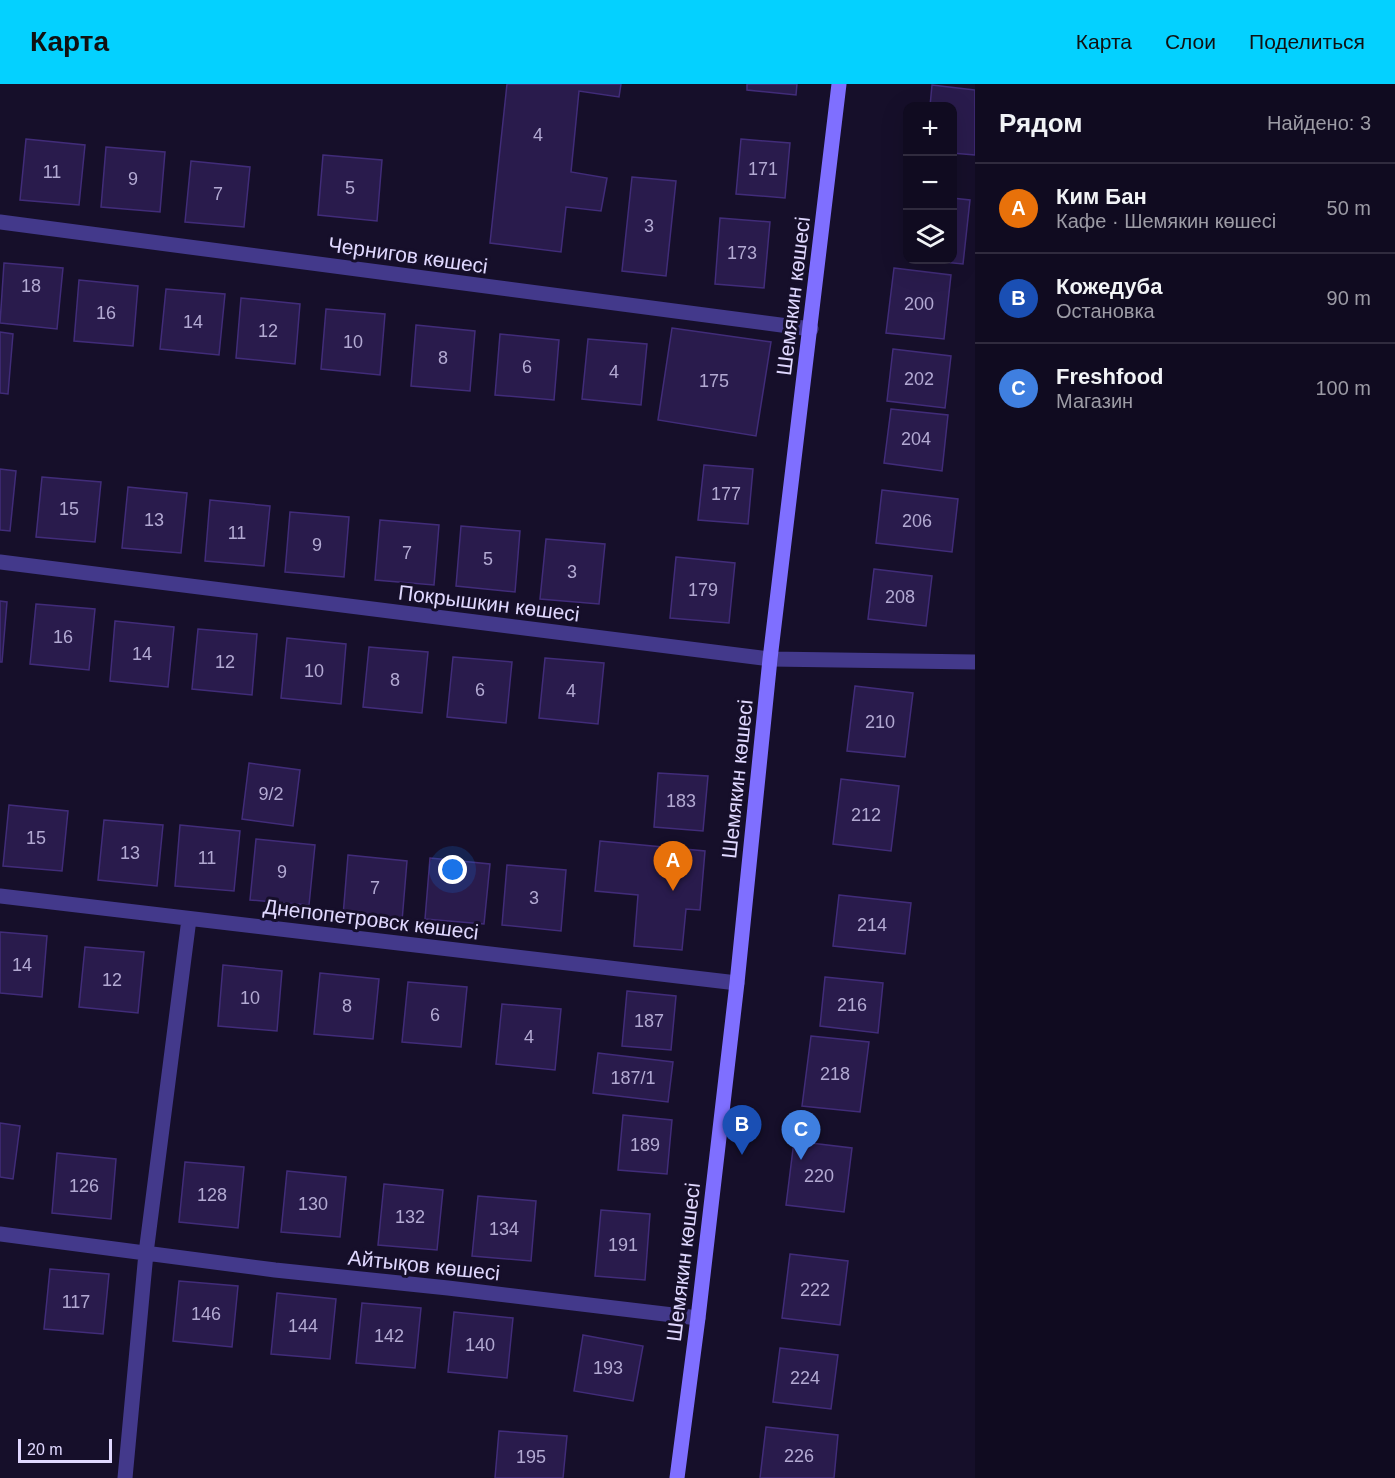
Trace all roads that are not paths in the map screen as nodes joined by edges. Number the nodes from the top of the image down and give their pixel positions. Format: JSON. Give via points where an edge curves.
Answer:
{"nodes":[{"id":1,"x":839,"y":84,"type":"edge"},
{"id":2,"x":0,"y":222,"type":"edge"},
{"id":3,"x":811,"y":329,"type":"junction"},
{"id":4,"x":0,"y":562,"type":"edge"},
{"id":5,"x":770,"y":659,"type":"junction"},
{"id":6,"x":975,"y":662,"type":"edge"},
{"id":7,"x":0,"y":896,"type":"edge"},
{"id":8,"x":189,"y":919,"type":"junction"},
{"id":9,"x":737,"y":983,"type":"junction"},
{"id":10,"x":0,"y":1234,"type":"edge"},
{"id":11,"x":146,"y":1253,"type":"junction"},
{"id":12,"x":698,"y":1318,"type":"junction"},
{"id":13,"x":125,"y":1478,"type":"edge"},
{"id":14,"x":677,"y":1478,"type":"edge"}],
"edges":[{"from":1,"to":3,"type":"main road","name":"Шемякин көшесі"},
{"from":2,"to":3,"type":"street","name":"Чернигов көшесі"},
{"from":3,"to":5,"type":"main road","name":"Шемякин көшесі"},
{"from":4,"to":5,"type":"street","name":"Покрышкин көшесі"},
{"from":5,"to":6,"type":"street","name":"Покрышкин көшесі"},
{"from":5,"to":9,"type":"main road","name":"Шемякин көшесі"},
{"from":7,"to":8,"type":"street","name":"Днепопетровск көшесі"},
{"from":8,"to":9,"type":"street","name":"Днепопетровск көшесі"},
{"from":8,"to":11,"type":"street"},
{"from":9,"to":12,"type":"main road","name":"Шемякин көшесі"},
{"from":10,"to":11,"type":"street","name":"Айтықов көшесі"},
{"from":11,"to":12,"type":"street","name":"Айтықов көшесі"},
{"from":11,"to":13,"type":"street"},
{"from":12,"to":14,"type":"main road","name":"Шемякин көшесі"}]}
